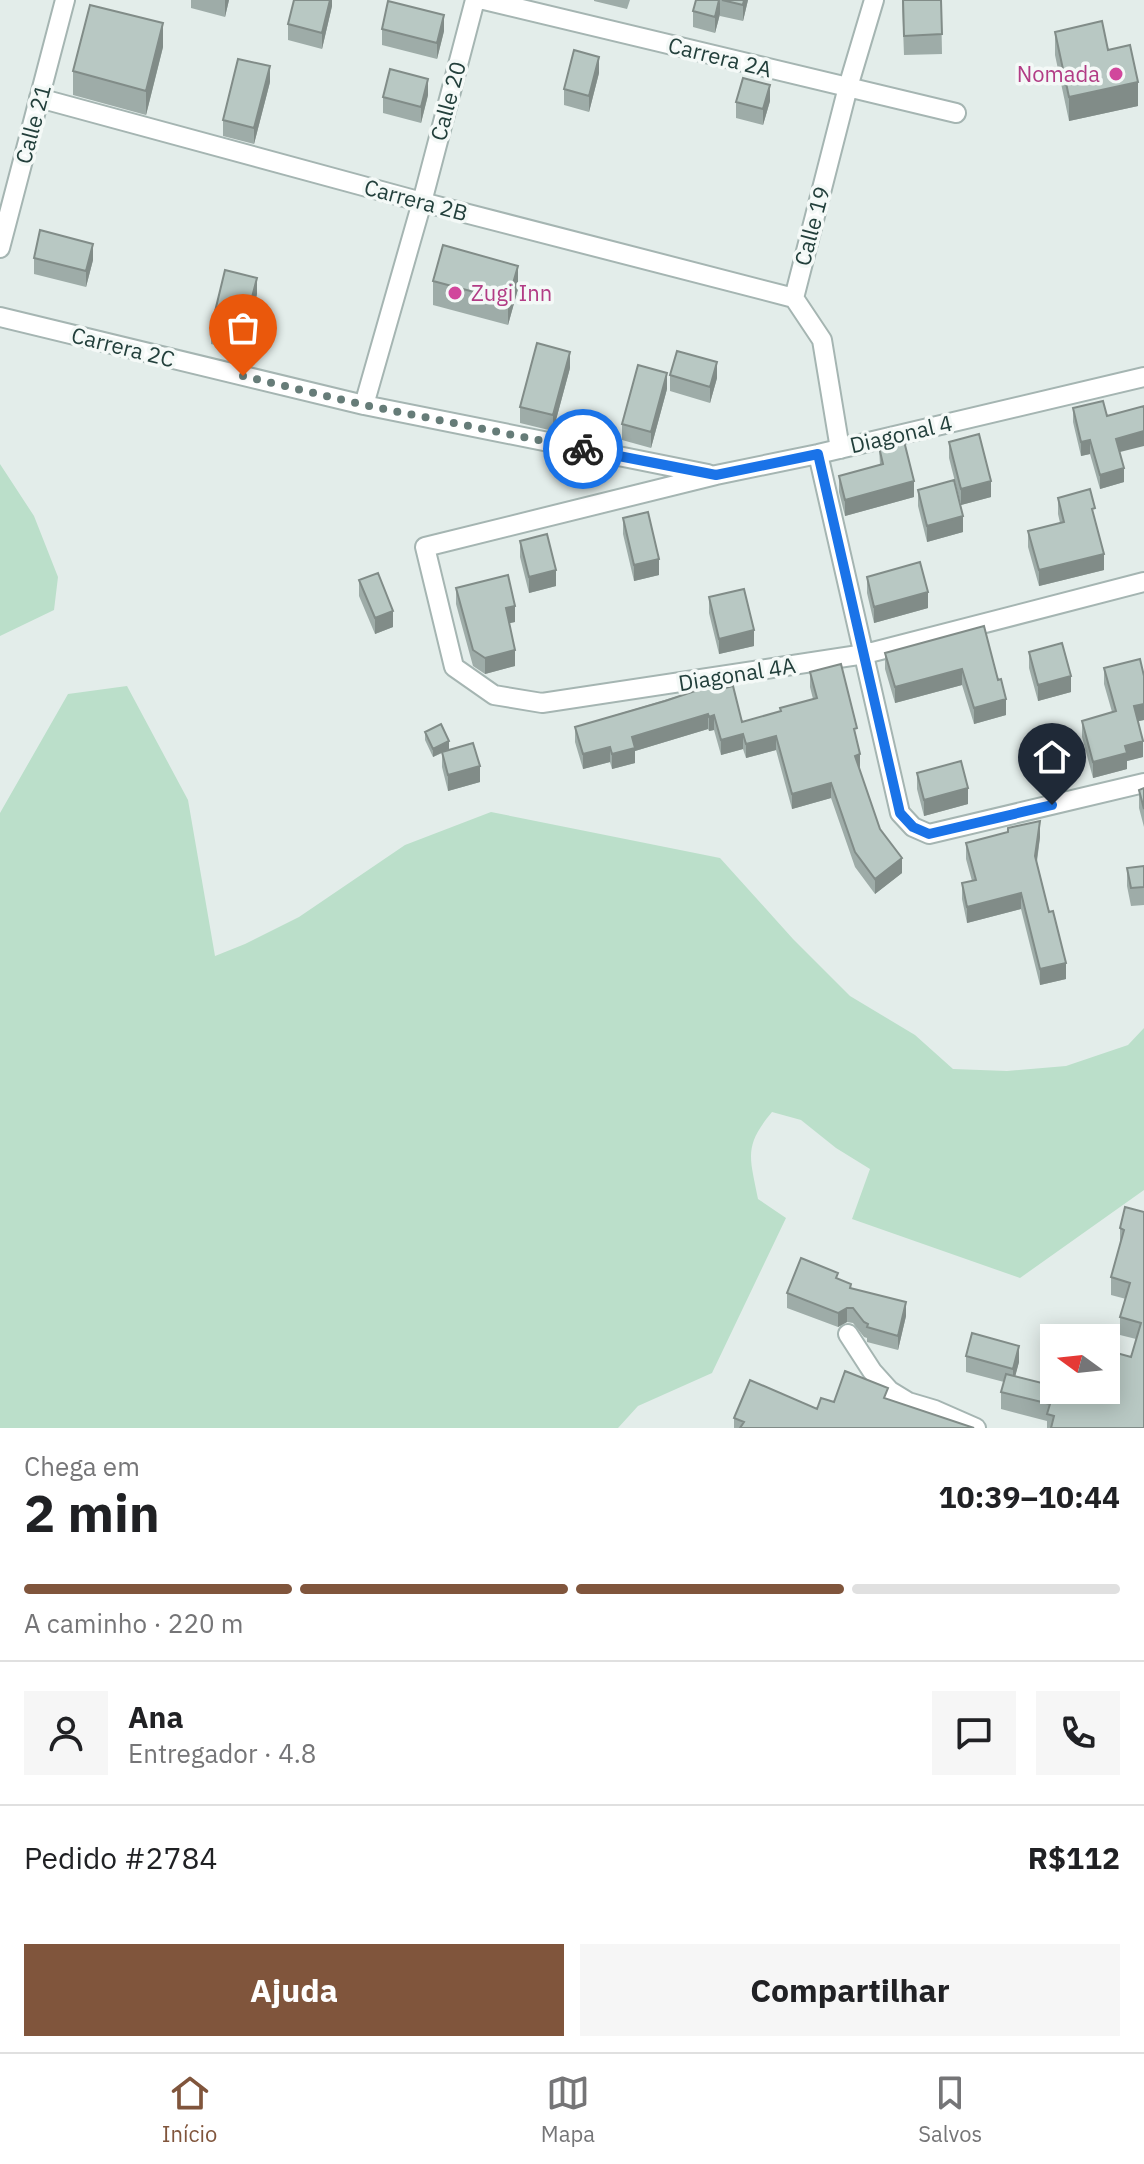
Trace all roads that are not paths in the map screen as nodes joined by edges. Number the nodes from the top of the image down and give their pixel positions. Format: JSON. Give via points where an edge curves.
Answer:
{"nodes":[{"id":1,"x":65,"y":0,"type":"edge"},
{"id":2,"x":475,"y":0,"type":"edge"},
{"id":3,"x":484,"y":0,"type":"edge"},
{"id":4,"x":874,"y":0,"type":"edge"},
{"id":5,"x":848,"y":87,"type":"junction"},
{"id":6,"x":39,"y":98,"type":"junction"},
{"id":7,"x":956,"y":113,"type":"dead end"},
{"id":8,"x":422,"y":202,"type":"junction"},
{"id":9,"x":0,"y":248,"type":"edge"},
{"id":10,"x":794,"y":298,"type":"junction"},
{"id":11,"x":0,"y":317,"type":"edge"},
{"id":12,"x":1144,"y":377,"type":"edge"},
{"id":13,"x":364,"y":405,"type":"junction"},
{"id":14,"x":840,"y":449,"type":"junction"},
{"id":15,"x":818,"y":454,"type":"junction"},
{"id":16,"x":716,"y":475,"type":"junction"},
{"id":17,"x":425,"y":547,"type":"joint"},
{"id":18,"x":1144,"y":582,"type":"edge"},
{"id":19,"x":865,"y":654,"type":"junction"},
{"id":20,"x":1144,"y":783,"type":"edge"},
{"id":21,"x":848,"y":1334,"type":"dead end"},
{"id":22,"x":976,"y":1428,"type":"edge"}],
"edges":[{"from":1,"to":6,"type":"street","name":"Calle 21"},
{"from":2,"to":8,"type":"street","name":"Calle 20"},
{"from":3,"to":5,"type":"street","name":"Carrera 2A"},
{"from":4,"to":5,"type":"street","name":"Calle 19"},
{"from":5,"to":7,"type":"street","name":"Carrera 2A"},
{"from":5,"to":10,"type":"street","name":"Calle 19"},
{"from":6,"to":8,"type":"street","name":"Carrera 2B"},
{"from":6,"to":9,"type":"street","name":"Calle 21"},
{"from":8,"to":10,"type":"street","name":"Carrera 2B"},
{"from":8,"to":13,"type":"street","name":"Calle 20"},
{"from":10,"to":14,"type":"street","via":[[822,340]]},
{"from":11,"to":13,"type":"street","name":"Carrera 2C"},
{"from":12,"to":14,"type":"street","name":"Diagonal 4"},
{"from":13,"to":16,"type":"street","name":"Carrera 2C"},
{"from":14,"to":15,"type":"street","name":"Diagonal 4"},
{"from":15,"to":16,"type":"street","name":"Diagonal 4"},
{"from":15,"to":19,"type":"street"},
{"from":16,"to":17,"type":"street","name":"Diagonal 4"},
{"from":17,"to":19,"type":"street","name":"Diagonal 4A","via":[[454,667],[494,695],[542,703]]},
{"from":18,"to":19,"type":"street","name":"Diagonal 4A"},
{"from":19,"to":20,"type":"street","via":[[900,813],[913,827],[929,834]]},
{"from":21,"to":22,"type":"street","via":[[890,1391]]}]}
